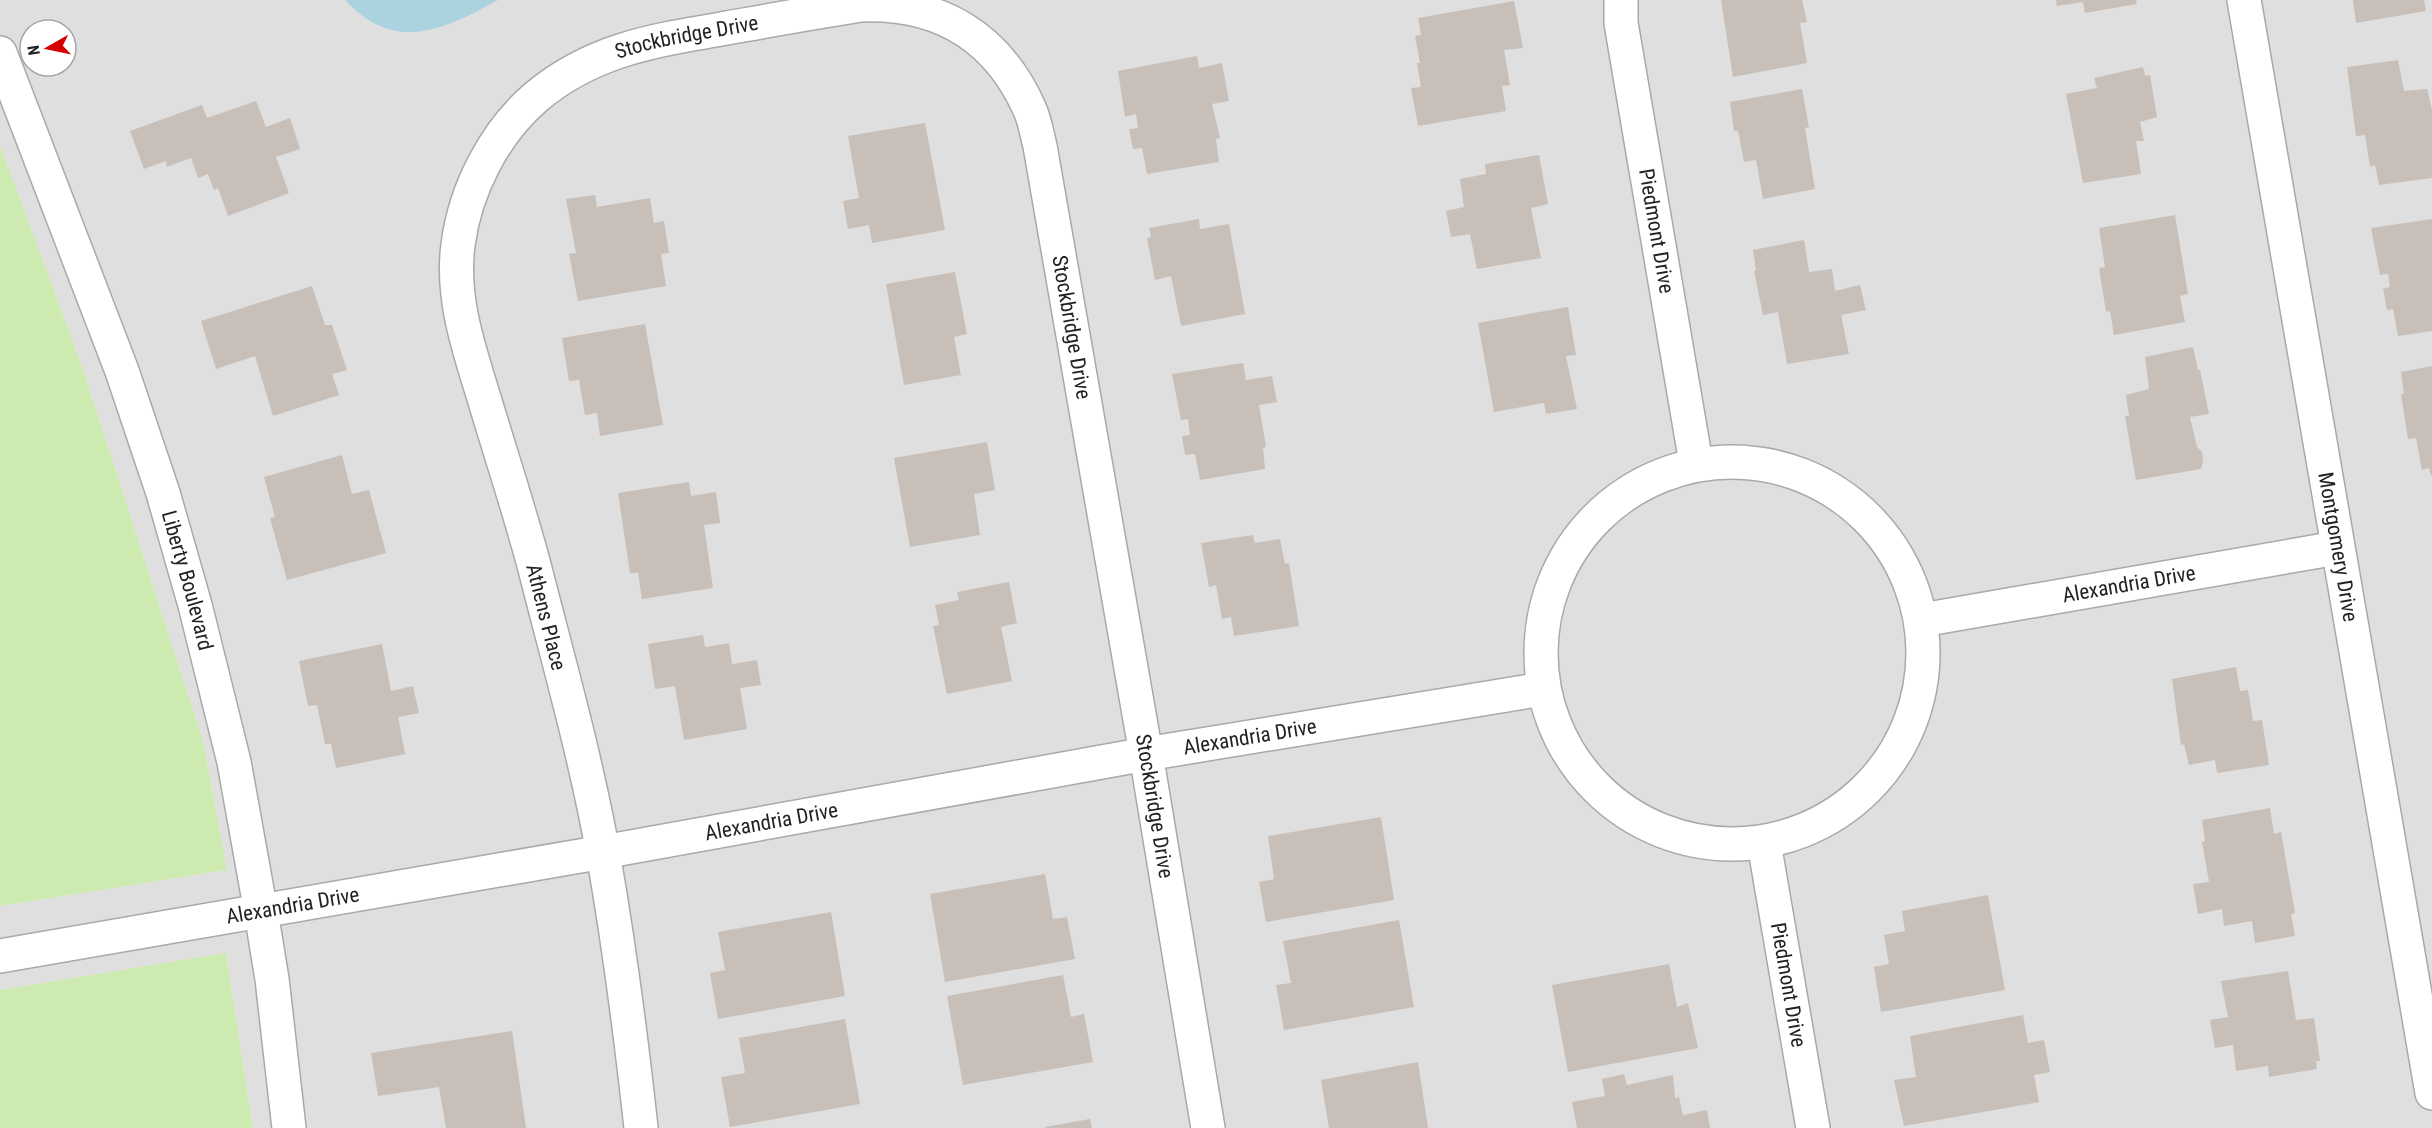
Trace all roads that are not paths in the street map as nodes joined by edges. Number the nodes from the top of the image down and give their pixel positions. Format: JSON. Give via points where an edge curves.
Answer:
{"nodes":[{"id":1,"x":1621,"y":0,"type":"edge"},
{"id":2,"x":2244,"y":0,"type":"edge"},
{"id":3,"x":0,"y":53,"type":"edge"},
{"id":4,"x":512,"y":122,"type":"joint"},
{"id":5,"x":1696,"y":463,"type":"junction"},
{"id":6,"x":2337,"y":548,"type":"junction"},
{"id":7,"x":1922,"y":620,"type":"junction"},
{"id":8,"x":1543,"y":689,"type":"junction"},
{"id":9,"x":1146,"y":754,"type":"junction"},
{"id":10,"x":1764,"y":843,"type":"junction"},
{"id":11,"x":603,"y":852,"type":"junction"},
{"id":12,"x":261,"y":912,"type":"junction"},
{"id":13,"x":0,"y":956,"type":"edge"},
{"id":14,"x":2432,"y":1093,"type":"edge"},
{"id":15,"x":289,"y":1128,"type":"edge"},
{"id":16,"x":641,"y":1128,"type":"edge"},
{"id":17,"x":1209,"y":1128,"type":"edge"},
{"id":18,"x":1813,"y":1128,"type":"edge"}],
"edges":[{"from":1,"to":5,"type":"street","name":"Piedmont Drive","via":[[1621,23]]},
{"from":2,"to":6,"type":"street","name":"Montgomery Drive"},
{"from":3,"to":12,"type":"street","name":"Liberty Boulevard","via":[[122,370],[163,493],[234,762]]},
{"from":4,"to":9,"type":"street","name":"Stockbridge Drive","via":[[570,72],[608,54],[649,41],[861,4],[891,4],[926,12],[953,21],[980,41],[1002,63],[1030,111],[1040,146]]},
{"from":4,"to":11,"type":"street","name":"Athens Place","via":[[489,155],[469,196],[458,246],[457,291],[464,333],[534,564]]},
{"from":5,"to":7,"type":"street","via":[[1735,460],[1781,467],[1815,480],[1859,509],[1895,551],[1911,582]]},
{"from":5,"to":8,"type":"street","via":[[1660,475],[1624,496],[1573,549],[1556,582],[1542,634]]},
{"from":6,"to":7,"type":"street","name":"Alexandria Drive"},
{"from":6,"to":14,"type":"street","name":"Montgomery Drive"},
{"from":7,"to":10,"type":"street","via":[[1923,665],[1916,706],[1899,746],[1852,802],[1810,828]]},
{"from":8,"to":9,"type":"street","name":"Alexandria Drive"},
{"from":8,"to":10,"type":"street","via":[[1556,730],[1576,766],[1604,797],[1644,824],[1690,841],[1731,846]]},
{"from":9,"to":11,"type":"street","name":"Alexandria Drive"},
{"from":9,"to":17,"type":"street","name":"Stockbridge Drive"},
{"from":10,"to":18,"type":"street","name":"Piedmont Drive"},
{"from":11,"to":12,"type":"street","name":"Alexandria Drive"},
{"from":11,"to":16,"type":"street","name":"Athens Place"},
{"from":12,"to":13,"type":"street","name":"Alexandria Drive"},
{"from":12,"to":15,"type":"street","name":"Liberty Boulevard"}]}
